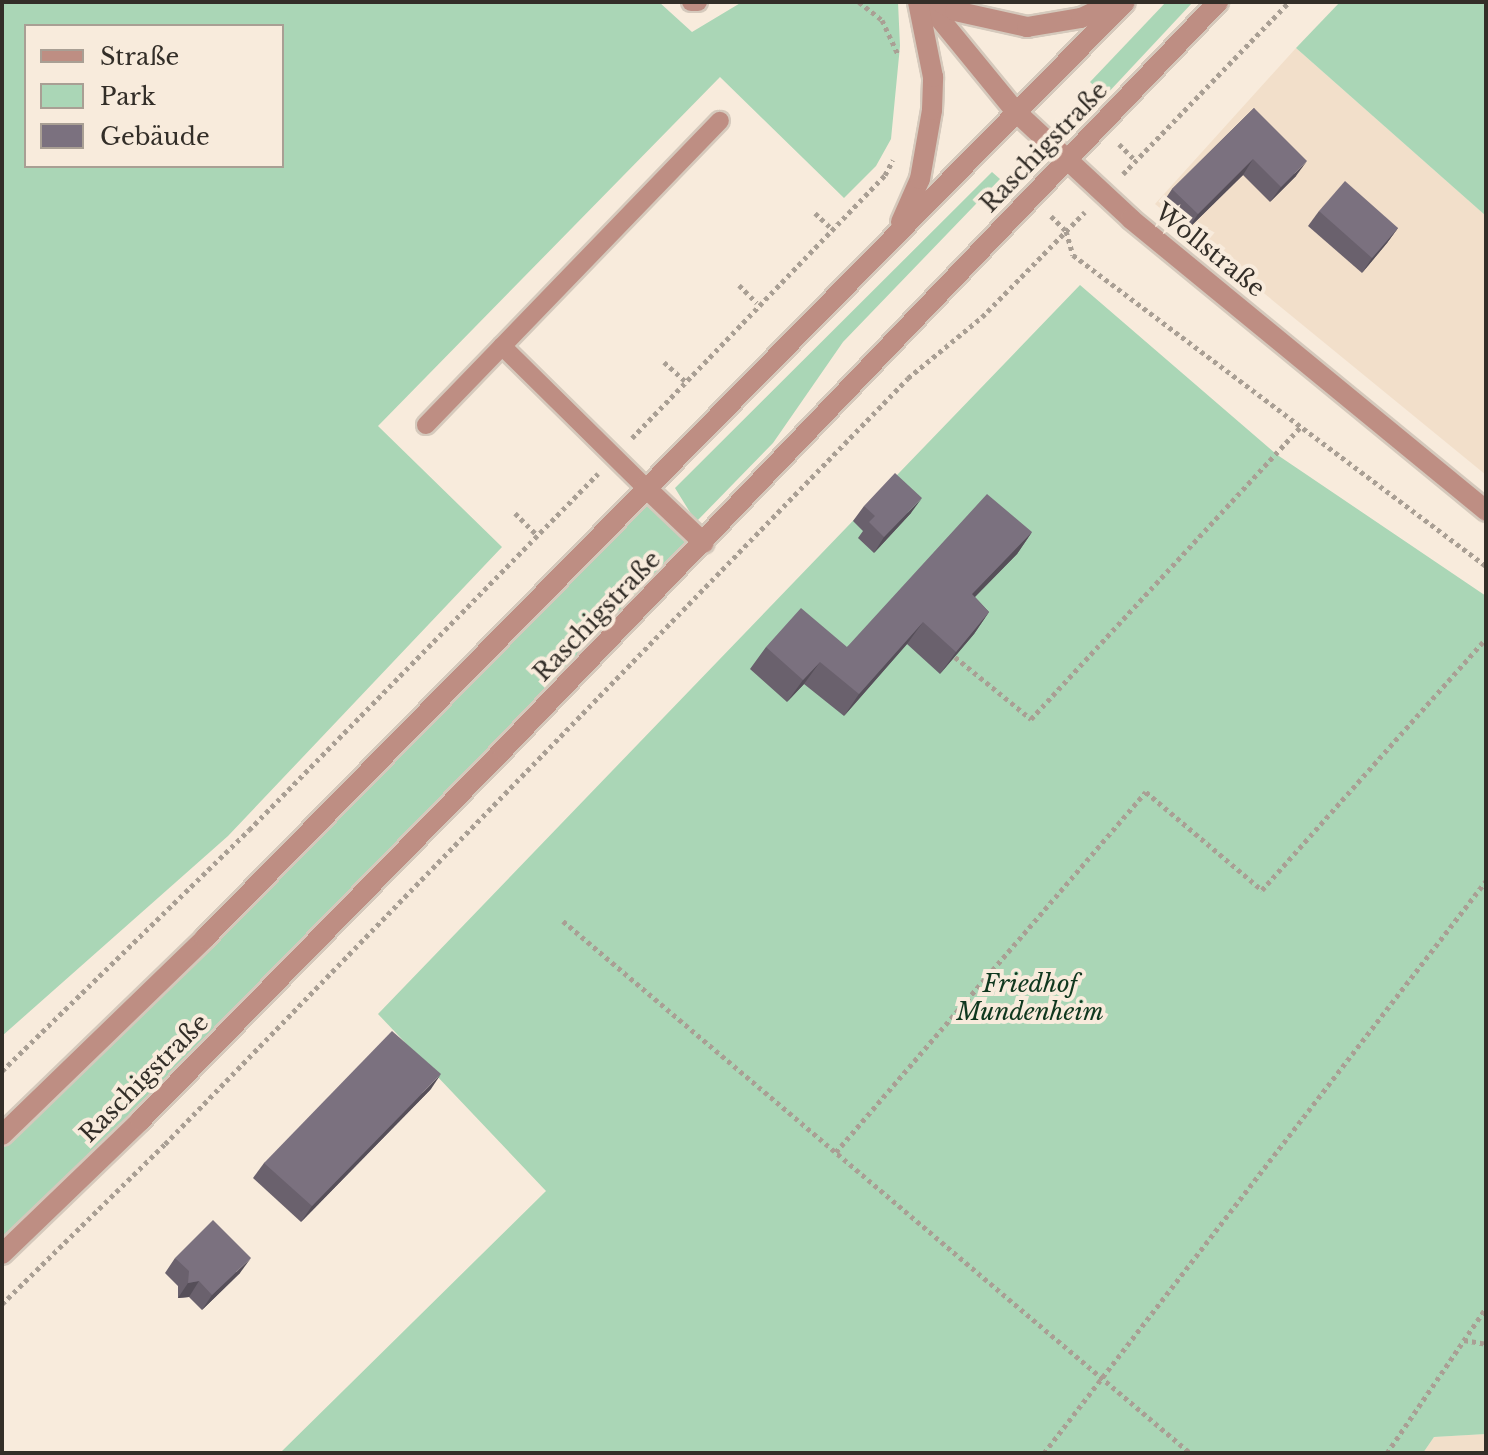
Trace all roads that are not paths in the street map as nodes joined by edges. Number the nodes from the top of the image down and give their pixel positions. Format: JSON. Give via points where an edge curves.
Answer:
{"nodes":[{"id":1,"x":691,"y":2,"type":"edge"},
{"id":2,"x":698,"y":2,"type":"edge"},
{"id":3,"x":918,"y":2,"type":"edge"},
{"id":4,"x":926,"y":2,"type":"edge"},
{"id":5,"x":940,"y":2,"type":"edge"},
{"id":6,"x":1115,"y":2,"type":"edge"},
{"id":7,"x":1125,"y":2,"type":"edge"},
{"id":8,"x":1218,"y":2,"type":"edge"},
{"id":9,"x":1016,"y":112,"type":"junction"},
{"id":10,"x":720,"y":121,"type":"dead end"},
{"id":11,"x":1068,"y":161,"type":"junction"},
{"id":12,"x":897,"y":233,"type":"junction"},
{"id":13,"x":502,"y":346,"type":"junction"},
{"id":14,"x":426,"y":425,"type":"dead end"},
{"id":15,"x":645,"y":487,"type":"junction"},
{"id":16,"x":1486,"y":511,"type":"edge"},
{"id":17,"x":704,"y":543,"type":"junction"},
{"id":18,"x":2,"y":1135,"type":"edge"},
{"id":19,"x":2,"y":1254,"type":"edge"}],
"edges":[{"from":1,"to":2,"type":"lane"},
{"from":3,"to":12,"type":"street","via":[[931,62],[932,110],[920,179]]},
{"from":4,"to":9,"type":"street","name":"Wollstraße"},
{"from":5,"to":6,"type":"street","via":[[955,11],[1027,27],[1081,18]]},
{"from":7,"to":9,"type":"street","name":"Raschigstraße"},
{"from":8,"to":11,"type":"street","name":"Raschigstraße"},
{"from":9,"to":11,"type":"street","name":"Wollstraße"},
{"from":9,"to":12,"type":"street","name":"Raschigstraße"},
{"from":10,"to":13,"type":"lane"},
{"from":11,"to":16,"type":"street","name":"Wollstraße"},
{"from":11,"to":17,"type":"street","name":"Raschigstraße"},
{"from":12,"to":15,"type":"street","name":"Raschigstraße"},
{"from":13,"to":14,"type":"lane"},
{"from":13,"to":15,"type":"lane"},
{"from":15,"to":17,"type":"street"},
{"from":15,"to":18,"type":"street","name":"Raschigstraße","via":[[205,938]]},
{"from":17,"to":19,"type":"street","name":"Raschigstraße","via":[[140,1121]]}]}
